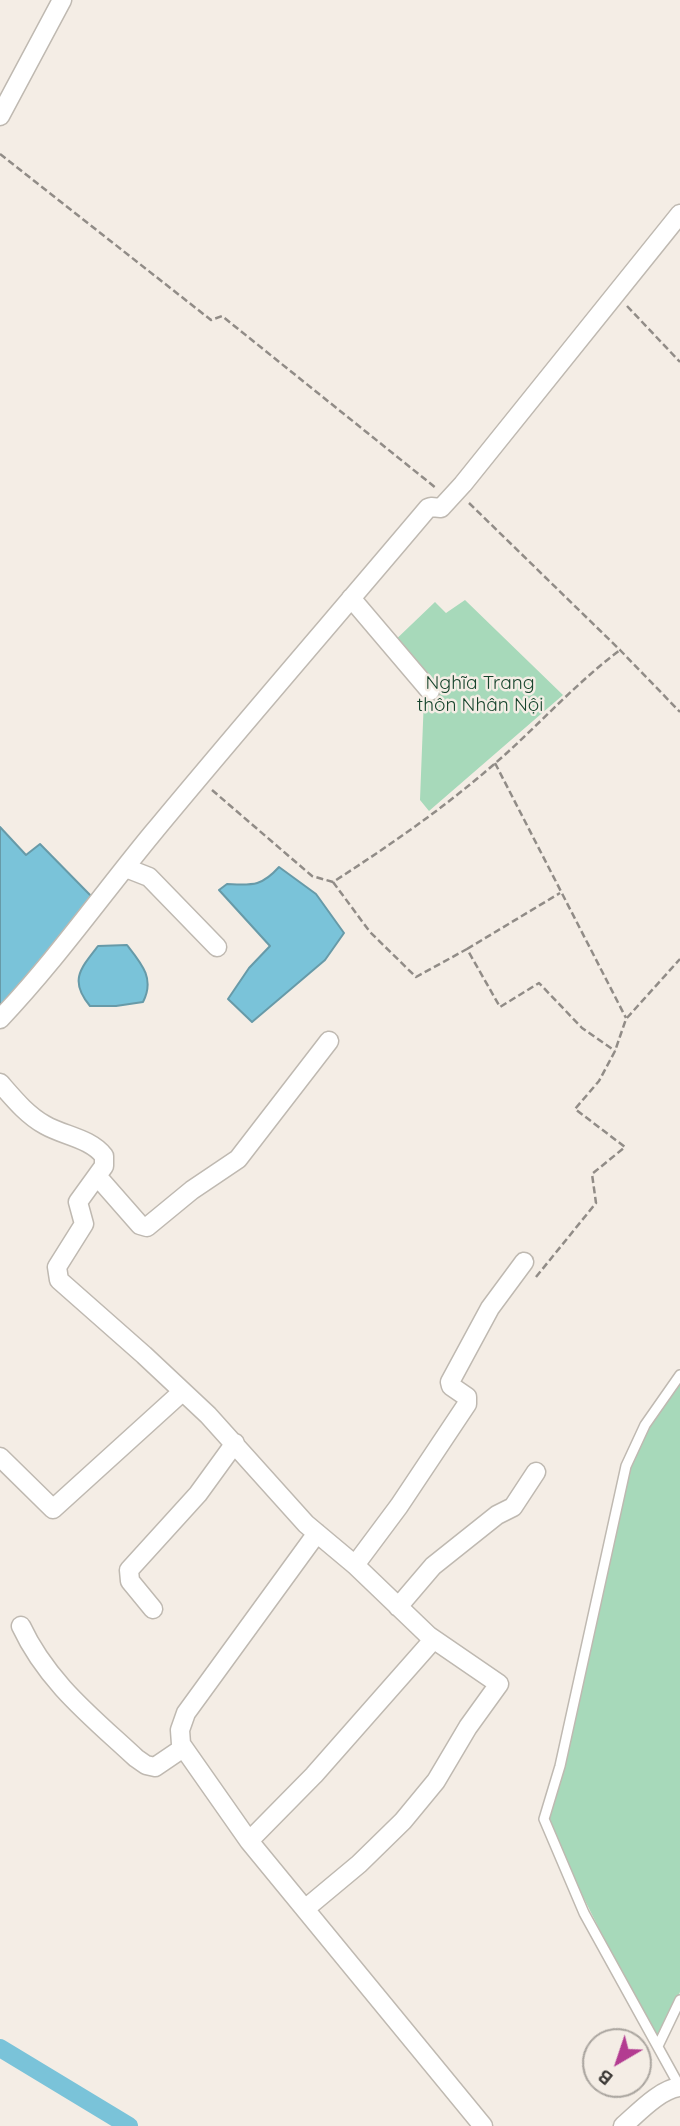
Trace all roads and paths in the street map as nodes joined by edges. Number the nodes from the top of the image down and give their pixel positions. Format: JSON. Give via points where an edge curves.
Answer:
{"nodes":[{"id":1,"x":62,"y":0,"type":"edge"},
{"id":2,"x":0,"y":116,"type":"edge"},
{"id":3,"x":0,"y":154,"type":"edge"},
{"id":4,"x":680,"y":215,"type":"edge"},
{"id":5,"x":615,"y":294,"type":"junction"},
{"id":6,"x":680,"y":362,"type":"edge"},
{"id":7,"x":453,"y":495,"type":"junction"},
{"id":8,"x":351,"y":598,"type":"junction"},
{"id":9,"x":620,"y":650,"type":"junction"},
{"id":10,"x":429,"y":691,"type":"dead end"},
{"id":11,"x":680,"y":712,"type":"edge"},
{"id":12,"x":495,"y":762,"type":"junction"},
{"id":13,"x":198,"y":778,"type":"junction"},
{"id":14,"x":126,"y":868,"type":"junction"},
{"id":15,"x":333,"y":882,"type":"junction"},
{"id":16,"x":561,"y":892,"type":"junction"},
{"id":17,"x":217,"y":947,"type":"dead end"},
{"id":18,"x":467,"y":949,"type":"junction"},
{"id":19,"x":680,"y":958,"type":"edge"},
{"id":20,"x":626,"y":1018,"type":"junction"},
{"id":21,"x":0,"y":1019,"type":"edge"},
{"id":22,"x":329,"y":1041,"type":"dead end"},
{"id":23,"x":615,"y":1051,"type":"junction"},
{"id":24,"x":0,"y":1083,"type":"edge"},
{"id":25,"x":97,"y":1176,"type":"junction"},
{"id":26,"x":524,"y":1262,"type":"dead end"},
{"id":27,"x":529,"y":1285,"type":"dead end"},
{"id":28,"x":680,"y":1375,"type":"edge"},
{"id":29,"x":181,"y":1392,"type":"junction"},
{"id":30,"x":235,"y":1443,"type":"junction"},
{"id":31,"x":0,"y":1457,"type":"edge"},
{"id":32,"x":536,"y":1472,"type":"dead end"},
{"id":33,"x":317,"y":1533,"type":"junction"},
{"id":34,"x":355,"y":1564,"type":"junction"},
{"id":35,"x":398,"y":1607,"type":"junction"},
{"id":36,"x":153,"y":1609,"type":"dead end"},
{"id":37,"x":21,"y":1626,"type":"dead end"},
{"id":38,"x":433,"y":1640,"type":"junction"},
{"id":39,"x":183,"y":1748,"type":"junction"},
{"id":40,"x":248,"y":1841,"type":"junction"},
{"id":41,"x":305,"y":1909,"type":"junction"},
{"id":42,"x":680,"y":2000,"type":"edge"},
{"id":43,"x":658,"y":2046,"type":"junction"},
{"id":44,"x":680,"y":2087,"type":"edge"},
{"id":45,"x":483,"y":2126,"type":"edge"},
{"id":46,"x":623,"y":2126,"type":"edge"}],
"edges":[{"from":1,"to":2,"type":"street"},
{"from":3,"to":7,"type":"path","via":[[211,320],[222,316]]},
{"from":4,"to":5,"type":"street"},
{"from":5,"to":6,"type":"path"},
{"from":5,"to":7,"type":"street"},
{"from":7,"to":8,"type":"street","via":[[441,508],[428,508]]},
{"from":7,"to":9,"type":"path"},
{"from":8,"to":10,"type":"street"},
{"from":8,"to":13,"type":"street"},
{"from":9,"to":11,"type":"path"},
{"from":9,"to":12,"type":"path"},
{"from":12,"to":15,"type":"path","via":[[446,805]]},
{"from":12,"to":16,"type":"path"},
{"from":13,"to":14,"type":"street"},
{"from":13,"to":15,"type":"path","via":[[312,876]]},
{"from":14,"to":17,"type":"street","via":[[149,877]]},
{"from":14,"to":21,"type":"street","via":[[47,969]]},
{"from":15,"to":18,"type":"path","via":[[370,932],[416,977]]},
{"from":16,"to":18,"type":"path"},
{"from":16,"to":20,"type":"path"},
{"from":18,"to":23,"type":"path","via":[[500,1007],[539,983],[582,1028]]},
{"from":19,"to":20,"type":"path"},
{"from":20,"to":23,"type":"path"},
{"from":22,"to":25,"type":"street","via":[[238,1159],[192,1189],[147,1227],[140,1226]]},
{"from":23,"to":27,"type":"path","via":[[599,1081],[575,1109],[625,1147],[592,1174],[596,1203]]},
{"from":24,"to":25,"type":"street","via":[[34,1118],[101,1152],[105,1163]]},
{"from":25,"to":29,"type":"street","via":[[78,1202],[84,1228],[59,1264],[57,1276]]},
{"from":26,"to":34,"type":"street","via":[[486,1315],[450,1382],[467,1397],[467,1404]]},
{"from":28,"to":43,"type":"lane","via":[[645,1425],[626,1466],[560,1766],[544,1819],[584,1913]]},
{"from":29,"to":30,"type":"street"},
{"from":29,"to":31,"type":"street","via":[[53,1509]]},
{"from":30,"to":33,"type":"street"},
{"from":30,"to":36,"type":"street","via":[[198,1494],[129,1570],[130,1581]]},
{"from":32,"to":35,"type":"street","via":[[513,1507],[433,1566]]},
{"from":33,"to":34,"type":"street"},
{"from":33,"to":39,"type":"street","via":[[186,1713],[180,1730]]},
{"from":34,"to":35,"type":"street"},
{"from":35,"to":38,"type":"street"},
{"from":37,"to":39,"type":"street","via":[[57,1684],[136,1758],[155,1767]]},
{"from":38,"to":40,"type":"street","via":[[314,1775]]},
{"from":38,"to":41,"type":"street","via":[[499,1684],[436,1781],[403,1821]]},
{"from":39,"to":40,"type":"street"},
{"from":40,"to":41,"type":"street"},
{"from":41,"to":45,"type":"street"},
{"from":42,"to":43,"type":"lane"},
{"from":43,"to":44,"type":"lane"},
{"from":44,"to":46,"type":"street"}]}
